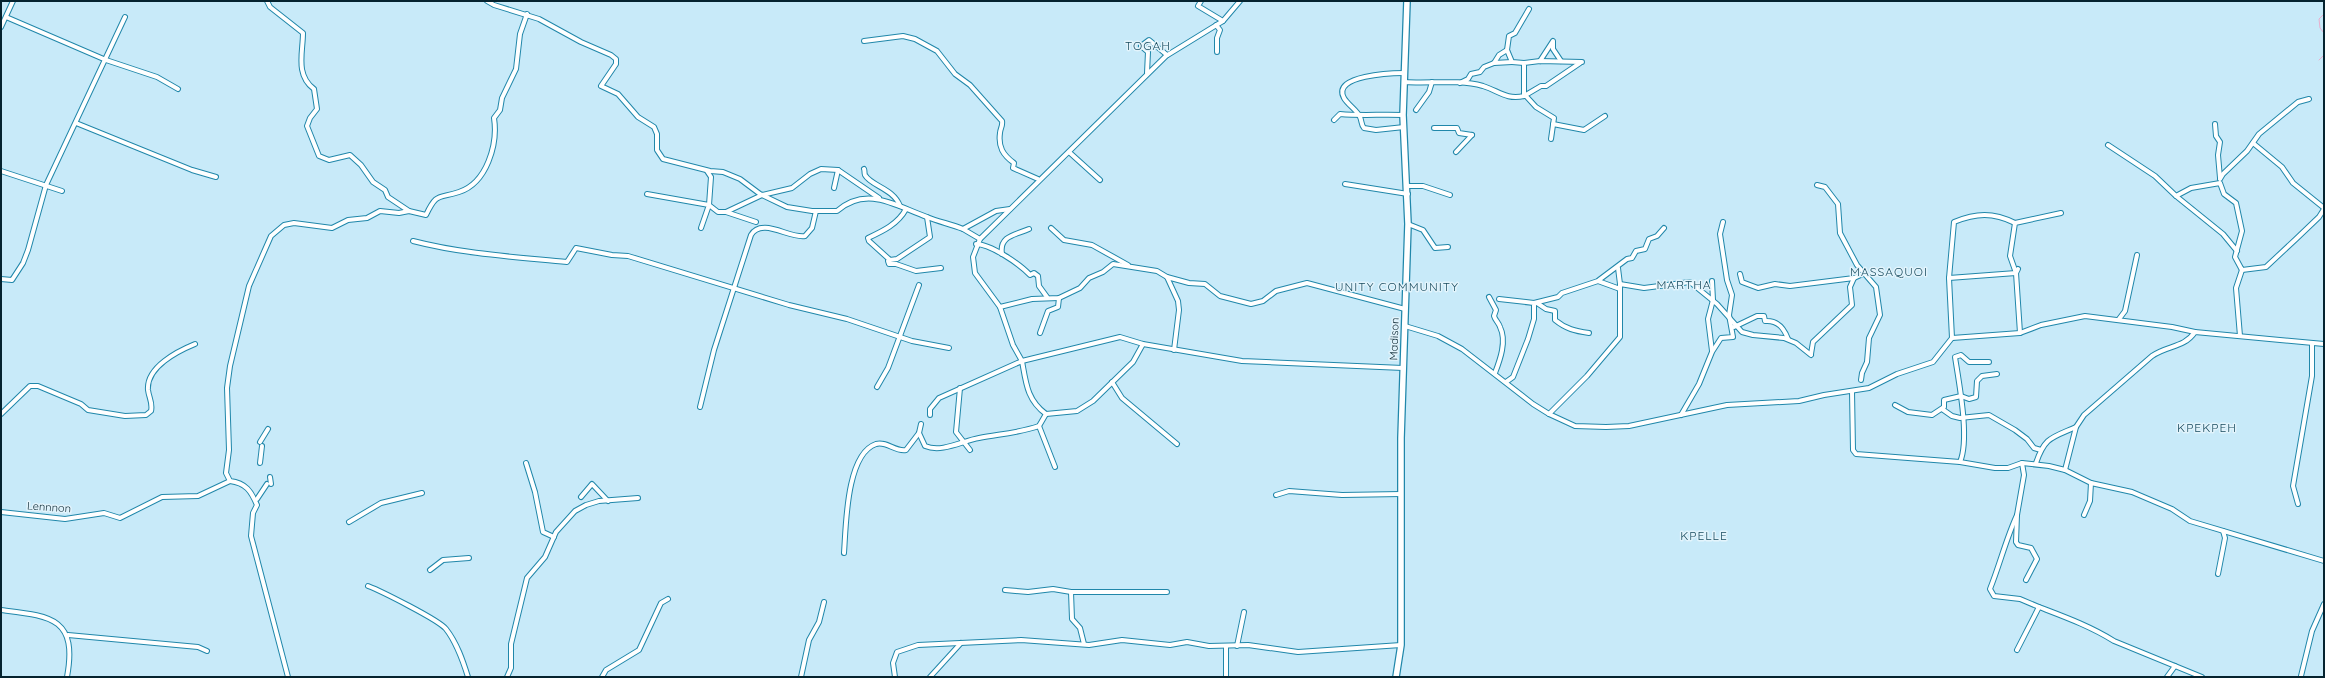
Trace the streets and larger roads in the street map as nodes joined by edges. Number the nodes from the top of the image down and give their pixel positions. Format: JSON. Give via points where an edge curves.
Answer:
{"nodes":[{"id":1,"x":13,"y":1,"type":"edge"},
{"id":2,"x":267,"y":1,"type":"edge"},
{"id":3,"x":487,"y":1,"type":"edge"},
{"id":4,"x":1201,"y":1,"type":"edge"},
{"id":5,"x":1240,"y":1,"type":"edge"},
{"id":6,"x":1406,"y":1,"type":"edge"},
{"id":7,"x":1529,"y":9,"type":"dead end"},
{"id":8,"x":527,"y":14,"type":"junction"},
{"id":9,"x":6,"y":17,"type":"junction"},
{"id":10,"x":125,"y":17,"type":"dead end"},
{"id":11,"x":1223,"y":21,"type":"junction"},
{"id":12,"x":1216,"y":25,"type":"junction"},
{"id":13,"x":1,"y":27,"type":"edge"},
{"id":14,"x":864,"y":41,"type":"dead end"},
{"id":15,"x":1507,"y":50,"type":"junction"},
{"id":16,"x":1217,"y":52,"type":"dead end"},
{"id":17,"x":1167,"y":55,"type":"junction"},
{"id":18,"x":106,"y":60,"type":"junction"},
{"id":19,"x":1540,"y":61,"type":"junction"},
{"id":20,"x":1561,"y":61,"type":"junction"},
{"id":21,"x":1512,"y":62,"type":"junction"},
{"id":22,"x":1494,"y":63,"type":"junction"},
{"id":23,"x":1524,"y":63,"type":"junction"},
{"id":24,"x":1404,"y":72,"type":"junction"},
{"id":25,"x":1147,"y":73,"type":"junction"},
{"id":26,"x":1405,"y":82,"type":"junction"},
{"id":27,"x":1432,"y":82,"type":"junction"},
{"id":28,"x":1460,"y":83,"type":"junction"},
{"id":29,"x":178,"y":89,"type":"dead end"},
{"id":30,"x":1525,"y":95,"type":"junction"},
{"id":31,"x":2309,"y":99,"type":"dead end"},
{"id":32,"x":1416,"y":110,"type":"dead end"},
{"id":33,"x":1403,"y":114,"type":"junction"},
{"id":34,"x":1360,"y":116,"type":"junction"},
{"id":35,"x":1605,"y":116,"type":"dead end"},
{"id":36,"x":1334,"y":120,"type":"dead end"},
{"id":37,"x":76,"y":123,"type":"junction"},
{"id":38,"x":1554,"y":124,"type":"junction"},
{"id":39,"x":2215,"y":124,"type":"dead end"},
{"id":40,"x":1404,"y":127,"type":"junction"},
{"id":41,"x":1434,"y":128,"type":"dead end"},
{"id":42,"x":1550,"y":139,"type":"dead end"},
{"id":43,"x":2253,"y":143,"type":"junction"},
{"id":44,"x":2108,"y":145,"type":"dead end"},
{"id":45,"x":1069,"y":152,"type":"junction"},
{"id":46,"x":1456,"y":152,"type":"dead end"},
{"id":47,"x":864,"y":169,"type":"dead end"},
{"id":48,"x":838,"y":170,"type":"junction"},
{"id":49,"x":1,"y":171,"type":"edge"},
{"id":50,"x":707,"y":171,"type":"junction"},
{"id":51,"x":216,"y":177,"type":"dead end"},
{"id":52,"x":1038,"y":180,"type":"junction"},
{"id":53,"x":1100,"y":180,"type":"dead end"},
{"id":54,"x":2220,"y":181,"type":"junction"},
{"id":55,"x":1345,"y":184,"type":"dead end"},
{"id":56,"x":46,"y":185,"type":"junction"},
{"id":57,"x":1817,"y":185,"type":"dead end"},
{"id":58,"x":1408,"y":186,"type":"junction"},
{"id":59,"x":834,"y":188,"type":"dead end"},
{"id":60,"x":62,"y":191,"type":"dead end"},
{"id":61,"x":647,"y":194,"type":"dead end"},
{"id":62,"x":1408,"y":194,"type":"junction"},
{"id":63,"x":762,"y":195,"type":"junction"},
{"id":64,"x":1450,"y":195,"type":"dead end"},
{"id":65,"x":2176,"y":196,"type":"junction"},
{"id":66,"x":882,"y":198,"type":"junction"},
{"id":67,"x":709,"y":205,"type":"junction"},
{"id":68,"x":900,"y":206,"type":"junction"},
{"id":69,"x":2324,"y":208,"type":"edge"},
{"id":70,"x":906,"y":209,"type":"junction"},
{"id":71,"x":1010,"y":209,"type":"junction"},
{"id":72,"x":409,"y":211,"type":"junction"},
{"id":73,"x":816,"y":211,"type":"junction"},
{"id":74,"x":726,"y":212,"type":"junction"},
{"id":75,"x":2061,"y":213,"type":"dead end"},
{"id":76,"x":927,"y":217,"type":"junction"},
{"id":77,"x":756,"y":222,"type":"dead end"},
{"id":78,"x":1723,"y":222,"type":"dead end"},
{"id":79,"x":2015,"y":223,"type":"junction"},
{"id":80,"x":1408,"y":224,"type":"junction"},
{"id":81,"x":701,"y":228,"type":"dead end"},
{"id":82,"x":1051,"y":228,"type":"dead end"},
{"id":83,"x":1664,"y":228,"type":"dead end"},
{"id":84,"x":963,"y":229,"type":"junction"},
{"id":85,"x":1028,"y":229,"type":"dead end"},
{"id":86,"x":980,"y":239,"type":"junction"},
{"id":87,"x":413,"y":241,"type":"dead end"},
{"id":88,"x":976,"y":244,"type":"junction"},
{"id":89,"x":1448,"y":247,"type":"dead end"},
{"id":90,"x":2237,"y":251,"type":"junction"},
{"id":91,"x":1002,"y":254,"type":"junction"},
{"id":92,"x":2137,"y":255,"type":"dead end"},
{"id":93,"x":890,"y":260,"type":"junction"},
{"id":94,"x":1132,"y":267,"type":"junction"},
{"id":95,"x":941,"y":268,"type":"dead end"},
{"id":96,"x":1618,"y":268,"type":"junction"},
{"id":97,"x":2242,"y":270,"type":"junction"},
{"id":98,"x":2017,"y":271,"type":"junction"},
{"id":99,"x":1865,"y":273,"type":"junction"},
{"id":100,"x":1740,"y":274,"type":"dead end"},
{"id":101,"x":1168,"y":277,"type":"junction"},
{"id":102,"x":1,"y":278,"type":"edge"},
{"id":103,"x":1854,"y":278,"type":"junction"},
{"id":104,"x":1949,"y":278,"type":"junction"},
{"id":105,"x":1598,"y":281,"type":"junction"},
{"id":106,"x":1712,"y":281,"type":"dead end"},
{"id":107,"x":919,"y":285,"type":"dead end"},
{"id":108,"x":1620,"y":287,"type":"junction"},
{"id":109,"x":733,"y":289,"type":"junction"},
{"id":110,"x":1048,"y":297,"type":"junction"},
{"id":111,"x":1489,"y":297,"type":"dead end"},
{"id":112,"x":1059,"y":298,"type":"junction"},
{"id":113,"x":1499,"y":299,"type":"dead end"},
{"id":114,"x":1713,"y":300,"type":"junction"},
{"id":115,"x":1535,"y":302,"type":"junction"},
{"id":116,"x":1000,"y":307,"type":"junction"},
{"id":117,"x":1405,"y":309,"type":"junction"},
{"id":118,"x":1730,"y":318,"type":"junction"},
{"id":119,"x":2119,"y":319,"type":"junction"},
{"id":120,"x":1405,"y":326,"type":"junction"},
{"id":121,"x":1734,"y":327,"type":"junction"},
{"id":122,"x":2020,"y":332,"type":"junction"},
{"id":123,"x":2195,"y":332,"type":"junction"},
{"id":124,"x":1040,"y":333,"type":"dead end"},
{"id":125,"x":1589,"y":333,"type":"dead end"},
{"id":126,"x":899,"y":336,"type":"junction"},
{"id":127,"x":2240,"y":336,"type":"junction"},
{"id":128,"x":1952,"y":338,"type":"junction"},
{"id":129,"x":1788,"y":340,"type":"junction"},
{"id":130,"x":2312,"y":343,"type":"junction"},
{"id":131,"x":195,"y":344,"type":"dead end"},
{"id":132,"x":1143,"y":344,"type":"junction"},
{"id":133,"x":2324,"y":344,"type":"edge"},
{"id":134,"x":949,"y":348,"type":"dead end"},
{"id":135,"x":1174,"y":350,"type":"junction"},
{"id":136,"x":1712,"y":352,"type":"junction"},
{"id":137,"x":1022,"y":360,"type":"junction"},
{"id":138,"x":1989,"y":362,"type":"dead end"},
{"id":139,"x":1403,"y":368,"type":"junction"},
{"id":140,"x":1495,"y":373,"type":"junction"},
{"id":141,"x":1997,"y":374,"type":"dead end"},
{"id":142,"x":1861,"y":380,"type":"dead end"},
{"id":143,"x":1112,"y":382,"type":"junction"},
{"id":144,"x":1506,"y":382,"type":"junction"},
{"id":145,"x":877,"y":387,"type":"dead end"},
{"id":146,"x":960,"y":388,"type":"junction"},
{"id":147,"x":1852,"y":391,"type":"junction"},
{"id":148,"x":1961,"y":396,"type":"junction"},
{"id":149,"x":1895,"y":405,"type":"dead end"},
{"id":150,"x":700,"y":408,"type":"dead end"},
{"id":151,"x":1942,"y":409,"type":"junction"},
{"id":152,"x":1,"y":414,"type":"edge"},
{"id":153,"x":1046,"y":414,"type":"junction"},
{"id":154,"x":1550,"y":414,"type":"junction"},
{"id":155,"x":930,"y":415,"type":"dead end"},
{"id":156,"x":1681,"y":415,"type":"junction"},
{"id":157,"x":1962,"y":418,"type":"junction"},
{"id":158,"x":921,"y":424,"type":"dead end"},
{"id":159,"x":1039,"y":426,"type":"junction"},
{"id":160,"x":2076,"y":428,"type":"junction"},
{"id":161,"x":268,"y":429,"type":"dead end"},
{"id":162,"x":919,"y":433,"type":"junction"},
{"id":163,"x":962,"y":442,"type":"junction"},
{"id":164,"x":1176,"y":444,"type":"dead end"},
{"id":165,"x":970,"y":450,"type":"dead end"},
{"id":166,"x":2040,"y":450,"type":"junction"},
{"id":167,"x":1960,"y":462,"type":"junction"},
{"id":168,"x":260,"y":463,"type":"dead end"},
{"id":169,"x":2022,"y":463,"type":"junction"},
{"id":170,"x":2036,"y":463,"type":"junction"},
{"id":171,"x":526,"y":464,"type":"dead end"},
{"id":172,"x":1055,"y":467,"type":"dead end"},
{"id":173,"x":2065,"y":470,"type":"junction"},
{"id":174,"x":270,"y":477,"type":"dead end"},
{"id":175,"x":230,"y":481,"type":"junction"},
{"id":176,"x":2091,"y":483,"type":"junction"},
{"id":177,"x":422,"y":493,"type":"dead end"},
{"id":178,"x":1401,"y":494,"type":"junction"},
{"id":179,"x":1276,"y":495,"type":"dead end"},
{"id":180,"x":581,"y":497,"type":"dead end"},
{"id":181,"x":638,"y":498,"type":"dead end"},
{"id":182,"x":257,"y":499,"type":"dead end"},
{"id":183,"x":608,"y":501,"type":"junction"},
{"id":184,"x":2298,"y":504,"type":"dead end"},
{"id":185,"x":1,"y":512,"type":"edge"},
{"id":186,"x":2017,"y":515,"type":"junction"},
{"id":187,"x":2084,"y":515,"type":"dead end"},
{"id":188,"x":349,"y":522,"type":"dead end"},
{"id":189,"x":2223,"y":530,"type":"junction"},
{"id":190,"x":554,"y":537,"type":"junction"},
{"id":191,"x":844,"y":553,"type":"dead end"},
{"id":192,"x":469,"y":558,"type":"dead end"},
{"id":193,"x":2324,"y":561,"type":"edge"},
{"id":194,"x":430,"y":570,"type":"dead end"},
{"id":195,"x":2218,"y":574,"type":"dead end"},
{"id":196,"x":2026,"y":580,"type":"dead end"},
{"id":197,"x":368,"y":586,"type":"dead end"},
{"id":198,"x":1005,"y":590,"type":"dead end"},
{"id":199,"x":1071,"y":592,"type":"junction"},
{"id":200,"x":1167,"y":592,"type":"dead end"},
{"id":201,"x":668,"y":599,"type":"dead end"},
{"id":202,"x":824,"y":602,"type":"dead end"},
{"id":203,"x":2324,"y":604,"type":"edge"},
{"id":204,"x":2039,"y":607,"type":"junction"},
{"id":205,"x":1,"y":610,"type":"edge"},
{"id":206,"x":1244,"y":612,"type":"dead end"},
{"id":207,"x":68,"y":635,"type":"junction"},
{"id":208,"x":961,"y":643,"type":"junction"},
{"id":209,"x":1084,"y":644,"type":"junction"},
{"id":210,"x":1401,"y":645,"type":"junction"},
{"id":211,"x":1226,"y":646,"type":"junction"},
{"id":212,"x":1238,"y":646,"type":"junction"},
{"id":213,"x":2018,"y":650,"type":"dead end"},
{"id":214,"x":207,"y":651,"type":"dead end"},
{"id":215,"x":2175,"y":666,"type":"junction"},
{"id":216,"x":2301,"y":676,"type":"dead end"},
{"id":217,"x":67,"y":677,"type":"edge"},
{"id":218,"x":288,"y":677,"type":"edge"},
{"id":219,"x":468,"y":677,"type":"edge"},
{"id":220,"x":507,"y":677,"type":"edge"},
{"id":221,"x":602,"y":677,"type":"edge"},
{"id":222,"x":800,"y":677,"type":"edge"},
{"id":223,"x":895,"y":677,"type":"edge"},
{"id":224,"x":930,"y":677,"type":"edge"},
{"id":225,"x":1226,"y":677,"type":"edge"},
{"id":226,"x":1396,"y":677,"type":"edge"},
{"id":227,"x":2167,"y":677,"type":"edge"},
{"id":228,"x":2202,"y":677,"type":"edge"}],
"edges":[{"from":1,"to":9,"type":"street"},
{"from":2,"to":72,"type":"street","via":[[270,7],[303,33],[300,46],[303,75],[306,84],[314,89],[317,109],[307,126],[319,156],[329,160],[350,155],[362,165],[373,182],[385,190],[388,197]]},
{"from":3,"to":8,"type":"street"},
{"from":4,"to":11,"type":"street","via":[[1198,6]]},
{"from":5,"to":11,"type":"street"},
{"from":6,"to":24,"type":"street","name":"Madison"},
{"from":7,"to":15,"type":"street","via":[[1515,33],[1509,36]]},
{"from":8,"to":50,"type":"street","via":[[616,59],[616,64],[601,86],[618,94],[638,117],[654,127],[660,156]]},
{"from":8,"to":72,"type":"street","via":[[520,34],[516,69],[502,98],[500,110],[494,118],[496,131],[489,164],[478,178],[460,192],[445,194],[433,201],[426,215]]},
{"from":9,"to":13,"type":"street"},
{"from":9,"to":18,"type":"street"},
{"from":10,"to":18,"type":"street"},
{"from":11,"to":12,"type":"street"},
{"from":12,"to":16,"type":"street","via":[[1220,30]]},
{"from":12,"to":17,"type":"street"},
{"from":14,"to":52,"type":"street","via":[[903,36],[915,39],[937,51],[955,74],[970,86],[1002,121],[1001,152],[1014,163],[1014,168]]},
{"from":15,"to":21,"type":"street"},
{"from":15,"to":22,"type":"street","via":[[1499,55]]},
{"from":17,"to":25,"type":"street"},
{"from":17,"to":25,"type":"street","via":[[1149,40],[1141,46],[1148,52]]},
{"from":18,"to":29,"type":"street","via":[[157,77]]},
{"from":18,"to":37,"type":"street"},
{"from":19,"to":20,"type":"street"},
{"from":19,"to":20,"type":"street","via":[[1552,41],[1553,49]]},
{"from":19,"to":23,"type":"street"},
{"from":20,"to":30,"type":"street","via":[[1582,62],[1546,86]]},
{"from":21,"to":22,"type":"street"},
{"from":21,"to":23,"type":"street"},
{"from":22,"to":28,"type":"street","via":[[1484,67],[1480,72],[1471,74]]},
{"from":23,"to":30,"type":"street"},
{"from":24,"to":26,"type":"street","name":"Madison"},
{"from":24,"to":34,"type":"street","via":[[1370,75],[1347,84],[1344,98]]},
{"from":25,"to":45,"type":"street","via":[[1103,119],[1078,140]]},
{"from":26,"to":27,"type":"street"},
{"from":26,"to":33,"type":"street","name":"Madison"},
{"from":27,"to":28,"type":"street"},
{"from":27,"to":32,"type":"street","via":[[1429,92]]},
{"from":28,"to":30,"type":"street","via":[[1482,86],[1512,98]]},
{"from":30,"to":38,"type":"street","via":[[1536,107],[1554,118]]},
{"from":31,"to":43,"type":"street","via":[[2298,102],[2259,134]]},
{"from":33,"to":34,"type":"street"},
{"from":33,"to":40,"type":"street","name":"Madison"},
{"from":34,"to":36,"type":"street","via":[[1340,114]]},
{"from":34,"to":40,"type":"street","via":[[1365,129]]},
{"from":35,"to":38,"type":"street","via":[[1584,130]]},
{"from":37,"to":51,"type":"street","via":[[192,170]]},
{"from":37,"to":56,"type":"street"},
{"from":38,"to":42,"type":"street"},
{"from":39,"to":54,"type":"street","via":[[2216,136],[2220,142]]},
{"from":40,"to":58,"type":"street","name":"Madison"},
{"from":41,"to":46,"type":"street","via":[[1452,127],[1457,128],[1459,133],[1472,135]]},
{"from":43,"to":54,"type":"street","via":[[2223,174]]},
{"from":43,"to":69,"type":"street","via":[[2282,167],[2292,183]]},
{"from":44,"to":65,"type":"street","via":[[2155,176]]},
{"from":45,"to":52,"type":"street"},
{"from":45,"to":53,"type":"street"},
{"from":47,"to":68,"type":"street","via":[[865,175],[875,184],[882,186]]},
{"from":48,"to":59,"type":"street"},
{"from":48,"to":63,"type":"street","via":[[821,169],[792,188]]},
{"from":48,"to":66,"type":"street"},
{"from":49,"to":56,"type":"street"},
{"from":50,"to":63,"type":"street","via":[[723,172]]},
{"from":50,"to":67,"type":"street","via":[[711,178]]},
{"from":52,"to":71,"type":"street"},
{"from":54,"to":65,"type":"street","via":[[2191,188]]},
{"from":54,"to":90,"type":"street","via":[[2224,194],[2236,203],[2242,231]]},
{"from":55,"to":62,"type":"street"},
{"from":56,"to":60,"type":"street"},
{"from":56,"to":102,"type":"street","via":[[23,263],[12,280]]},
{"from":57,"to":99,"type":"street","via":[[1825,187],[1838,204],[1840,233],[1857,265]]},
{"from":58,"to":62,"type":"street","name":"Madison"},
{"from":58,"to":64,"type":"street","via":[[1422,186]]},
{"from":61,"to":67,"type":"street"},
{"from":62,"to":80,"type":"street","name":"Madison"},
{"from":63,"to":73,"type":"street","via":[[787,207]]},
{"from":63,"to":74,"type":"street"},
{"from":65,"to":90,"type":"street","via":[[2223,234]]},
{"from":66,"to":68,"type":"street"},
{"from":66,"to":73,"type":"street","via":[[847,202],[837,211]]},
{"from":67,"to":74,"type":"street","via":[[718,212]]},
{"from":67,"to":81,"type":"street"},
{"from":68,"to":70,"type":"street"},
{"from":69,"to":97,"type":"street","via":[[2302,234],[2266,267]]},
{"from":70,"to":76,"type":"street"},
{"from":70,"to":93,"type":"street","via":[[895,223],[880,234],[868,238]]},
{"from":71,"to":84,"type":"street","via":[[996,211]]},
{"from":71,"to":86,"type":"street"},
{"from":72,"to":175,"type":"street","via":[[380,211],[367,218],[348,220],[332,228],[294,223],[284,225],[271,236],[249,286],[230,366],[227,388],[229,450],[226,473]]},
{"from":73,"to":109,"type":"street","via":[[812,228],[805,236],[776,229],[753,232]]},
{"from":74,"to":77,"type":"street"},
{"from":75,"to":79,"type":"street"},
{"from":76,"to":84,"type":"street"},
{"from":76,"to":93,"type":"street","via":[[930,237],[897,259]]},
{"from":78,"to":118,"type":"street","via":[[1720,234],[1727,280],[1732,295]]},
{"from":79,"to":98,"type":"street","via":[[2010,256]]},
{"from":79,"to":104,"type":"street","via":[[2005,218],[1974,214],[1954,222]]},
{"from":80,"to":89,"type":"street","via":[[1423,230],[1435,248]]},
{"from":80,"to":117,"type":"street","name":"Madison"},
{"from":82,"to":94,"type":"street","via":[[1064,240],[1092,245]]},
{"from":83,"to":96,"type":"street","via":[[1657,236],[1649,239],[1645,249],[1636,251],[1632,258]]},
{"from":84,"to":86,"type":"street"},
{"from":85,"to":91,"type":"street","via":[[1005,239],[1001,245]]},
{"from":86,"to":88,"type":"street"},
{"from":87,"to":109,"type":"street","via":[[512,258],[567,262],[576,248],[628,256]]},
{"from":88,"to":91,"type":"street","via":[[984,244]]},
{"from":88,"to":116,"type":"street","via":[[973,258],[975,273]]},
{"from":90,"to":97,"type":"street","via":[[2235,256]]},
{"from":91,"to":110,"type":"street","via":[[1030,275],[1034,273],[1038,276],[1039,286]]},
{"from":92,"to":119,"type":"street","via":[[2124,311]]},
{"from":93,"to":95,"type":"street","via":[[889,264],[916,271]]},
{"from":94,"to":101,"type":"street","via":[[1157,271]]},
{"from":94,"to":112,"type":"street","via":[[1113,264],[1089,278],[1080,288]]},
{"from":96,"to":105,"type":"street"},
{"from":96,"to":108,"type":"street"},
{"from":97,"to":127,"type":"street","via":[[2236,288]]},
{"from":98,"to":104,"type":"street"},
{"from":98,"to":122,"type":"street"},
{"from":99,"to":103,"type":"street"},
{"from":99,"to":142,"type":"street","via":[[1876,287],[1880,315],[1869,338],[1867,362]]},
{"from":100,"to":103,"type":"street","via":[[1742,282],[1758,288],[1775,284],[1790,286]]},
{"from":101,"to":117,"type":"street","via":[[1205,284],[1220,296],[1250,304],[1263,301],[1276,291],[1307,283]]},
{"from":101,"to":135,"type":"street","via":[[1179,310]]},
{"from":103,"to":129,"type":"street","via":[[1850,288],[1852,305],[1813,342],[1811,355]]},
{"from":104,"to":128,"type":"street"},
{"from":105,"to":108,"type":"street"},
{"from":105,"to":115,"type":"street","via":[[1562,293],[1558,297]]},
{"from":106,"to":114,"type":"street"},
{"from":107,"to":126,"type":"street"},
{"from":108,"to":114,"type":"street","via":[[1644,288],[1690,282]]},
{"from":108,"to":154,"type":"street","via":[[1620,337]]},
{"from":109,"to":126,"type":"street"},
{"from":109,"to":150,"type":"street"},
{"from":110,"to":112,"type":"street"},
{"from":110,"to":116,"type":"street"},
{"from":111,"to":140,"type":"street","via":[[1496,310],[1494,316],[1503,336]]},
{"from":112,"to":124,"type":"street","via":[[1058,307],[1048,311]]},
{"from":113,"to":115,"type":"street"},
{"from":114,"to":118,"type":"street"},
{"from":114,"to":136,"type":"street","via":[[1708,319]]},
{"from":115,"to":125,"type":"street","via":[[1555,311],[1556,320],[1563,326],[1570,330]]},
{"from":115,"to":144,"type":"street","via":[[1534,319],[1528,338],[1513,377]]},
{"from":116,"to":137,"type":"street","via":[[1013,345]]},
{"from":117,"to":120,"type":"street","name":"Madison"},
{"from":118,"to":121,"type":"street"},
{"from":119,"to":122,"type":"street","via":[[2086,316]]},
{"from":119,"to":123,"type":"street"},
{"from":120,"to":139,"type":"street","name":"Madison"},
{"from":120,"to":140,"type":"street","via":[[1438,336]]},
{"from":121,"to":129,"type":"street","via":[[1753,335]]},
{"from":121,"to":129,"type":"street","via":[[1757,316],[1764,316],[1765,320],[1772,320],[1784,328]]},
{"from":121,"to":136,"type":"street","via":[[1733,338],[1722,338]]},
{"from":122,"to":128,"type":"street"},
{"from":123,"to":127,"type":"street"},
{"from":123,"to":160,"type":"street","via":[[2188,342],[2162,349],[2136,368],[2130,377],[2084,415]]},
{"from":126,"to":134,"type":"street"},
{"from":126,"to":145,"type":"street","via":[[888,368]]},
{"from":127,"to":130,"type":"street"},
{"from":128,"to":147,"type":"street","via":[[1933,362],[1897,374],[1869,388]]},
{"from":130,"to":133,"type":"street"},
{"from":130,"to":184,"type":"street","via":[[2312,376],[2293,486]]},
{"from":131,"to":152,"type":"street","via":[[175,353],[149,378],[148,390],[152,405],[151,411],[146,415],[125,416],[88,410],[81,404],[38,386],[30,386]]},
{"from":132,"to":135,"type":"street"},
{"from":132,"to":137,"type":"street","via":[[1120,337]]},
{"from":132,"to":143,"type":"street","via":[[1133,362]]},
{"from":135,"to":139,"type":"street","via":[[1242,361]]},
{"from":136,"to":156,"type":"street","via":[[1699,384]]},
{"from":137,"to":146,"type":"street"},
{"from":137,"to":153,"type":"street","via":[[1029,396]]},
{"from":138,"to":148,"type":"street","via":[[1969,362],[1961,355],[1955,357]]},
{"from":139,"to":178,"type":"street","name":"Madison"},
{"from":140,"to":144,"type":"street"},
{"from":141,"to":148,"type":"street","via":[[1982,376],[1977,380],[1976,397],[1970,399]]},
{"from":143,"to":153,"type":"street","via":[[1093,401],[1077,411]]},
{"from":143,"to":164,"type":"street","via":[[1122,398]]},
{"from":144,"to":154,"type":"street"},
{"from":146,"to":155,"type":"street","via":[[939,398],[930,408]]},
{"from":146,"to":163,"type":"street","via":[[956,432]]},
{"from":147,"to":156,"type":"street","via":[[1824,394],[1799,401],[1727,405]]},
{"from":147,"to":167,"type":"street","via":[[1853,450],[1856,454]]},
{"from":148,"to":151,"type":"street","via":[[1944,400]]},
{"from":148,"to":157,"type":"street"},
{"from":149,"to":151,"type":"street","via":[[1908,412],[1927,416]]},
{"from":151,"to":157,"type":"street","via":[[1952,416]]},
{"from":153,"to":159,"type":"street"},
{"from":154,"to":156,"type":"street","via":[[1575,426],[1606,427],[1629,426]]},
{"from":157,"to":166,"type":"street","via":[[1989,415],[2015,430],[2034,448]]},
{"from":157,"to":167,"type":"street","via":[[1965,441]]},
{"from":158,"to":162,"type":"street"},
{"from":159,"to":163,"type":"street","via":[[1017,433]]},
{"from":159,"to":172,"type":"street"},
{"from":160,"to":166,"type":"street","via":[[2048,439]]},
{"from":160,"to":173,"type":"street"},
{"from":161,"to":168,"type":"street","via":[[261,444]]},
{"from":162,"to":163,"type":"street","via":[[925,446],[929,448]]},
{"from":162,"to":191,"type":"street","via":[[906,450],[876,444],[864,453],[854,475],[848,504]]},
{"from":163,"to":165,"type":"street"},
{"from":166,"to":170,"type":"street"},
{"from":167,"to":169,"type":"street","via":[[2002,469]]},
{"from":169,"to":170,"type":"street"},
{"from":169,"to":186,"type":"street","via":[[2024,475]]},
{"from":170,"to":173,"type":"street"},
{"from":171,"to":190,"type":"street","via":[[543,532]]},
{"from":173,"to":176,"type":"street"},
{"from":174,"to":182,"type":"street","via":[[269,484]]},
{"from":175,"to":185,"type":"street","name":"Lennnon","via":[[198,496],[162,497],[120,518],[104,513],[65,519]]},
{"from":175,"to":218,"type":"street","via":[[240,482],[248,487],[258,505],[253,513],[251,536]]},
{"from":176,"to":187,"type":"street","via":[[2090,501]]},
{"from":176,"to":189,"type":"street","via":[[2132,492],[2190,520]]},
{"from":177,"to":188,"type":"street","via":[[381,503]]},
{"from":178,"to":179,"type":"street","via":[[1342,495],[1289,491]]},
{"from":178,"to":210,"type":"street","name":"Madison"},
{"from":180,"to":183,"type":"street","via":[[592,484]]},
{"from":181,"to":183,"type":"street"},
{"from":183,"to":190,"type":"street","via":[[586,505],[575,511]]},
{"from":186,"to":196,"type":"street","via":[[2016,542],[2032,548],[2038,559]]},
{"from":186,"to":204,"type":"street","via":[[2007,536],[1990,589],[1994,596],[2020,599]]},
{"from":189,"to":193,"type":"street"},
{"from":189,"to":195,"type":"street","via":[[2225,538]]},
{"from":190,"to":220,"type":"street","via":[[545,557],[527,578],[513,637],[511,668]]},
{"from":192,"to":194,"type":"street","via":[[443,560]]},
{"from":197,"to":219,"type":"street","via":[[388,594],[446,628],[461,656]]},
{"from":198,"to":199,"type":"street","via":[[1028,592],[1053,589]]},
{"from":199,"to":200,"type":"street"},
{"from":199,"to":209,"type":"street","via":[[1072,619],[1080,628]]},
{"from":201,"to":221,"type":"street","via":[[661,603],[639,650],[606,670]]},
{"from":202,"to":222,"type":"street","via":[[819,622],[809,640]]},
{"from":203,"to":216,"type":"street","via":[[2312,631]]},
{"from":204,"to":213,"type":"street"},
{"from":204,"to":215,"type":"street","via":[[2078,621],[2114,641]]},
{"from":205,"to":207,"type":"street","via":[[49,618],[61,626]]},
{"from":206,"to":212,"type":"street"},
{"from":207,"to":214,"type":"street","via":[[198,647]]},
{"from":207,"to":217,"type":"street","via":[[70,662]]},
{"from":208,"to":209,"type":"street","via":[[1021,640]]},
{"from":208,"to":223,"type":"street","via":[[918,645],[897,652],[893,663]]},
{"from":208,"to":224,"type":"street"},
{"from":209,"to":211,"type":"street","via":[[1122,640],[1170,646],[1187,642]]},
{"from":210,"to":212,"type":"street","via":[[1298,652]]},
{"from":210,"to":226,"type":"street","name":"Madison"},
{"from":211,"to":212,"type":"street"},
{"from":211,"to":225,"type":"street"},
{"from":215,"to":227,"type":"street"},
{"from":215,"to":228,"type":"street"}]}
